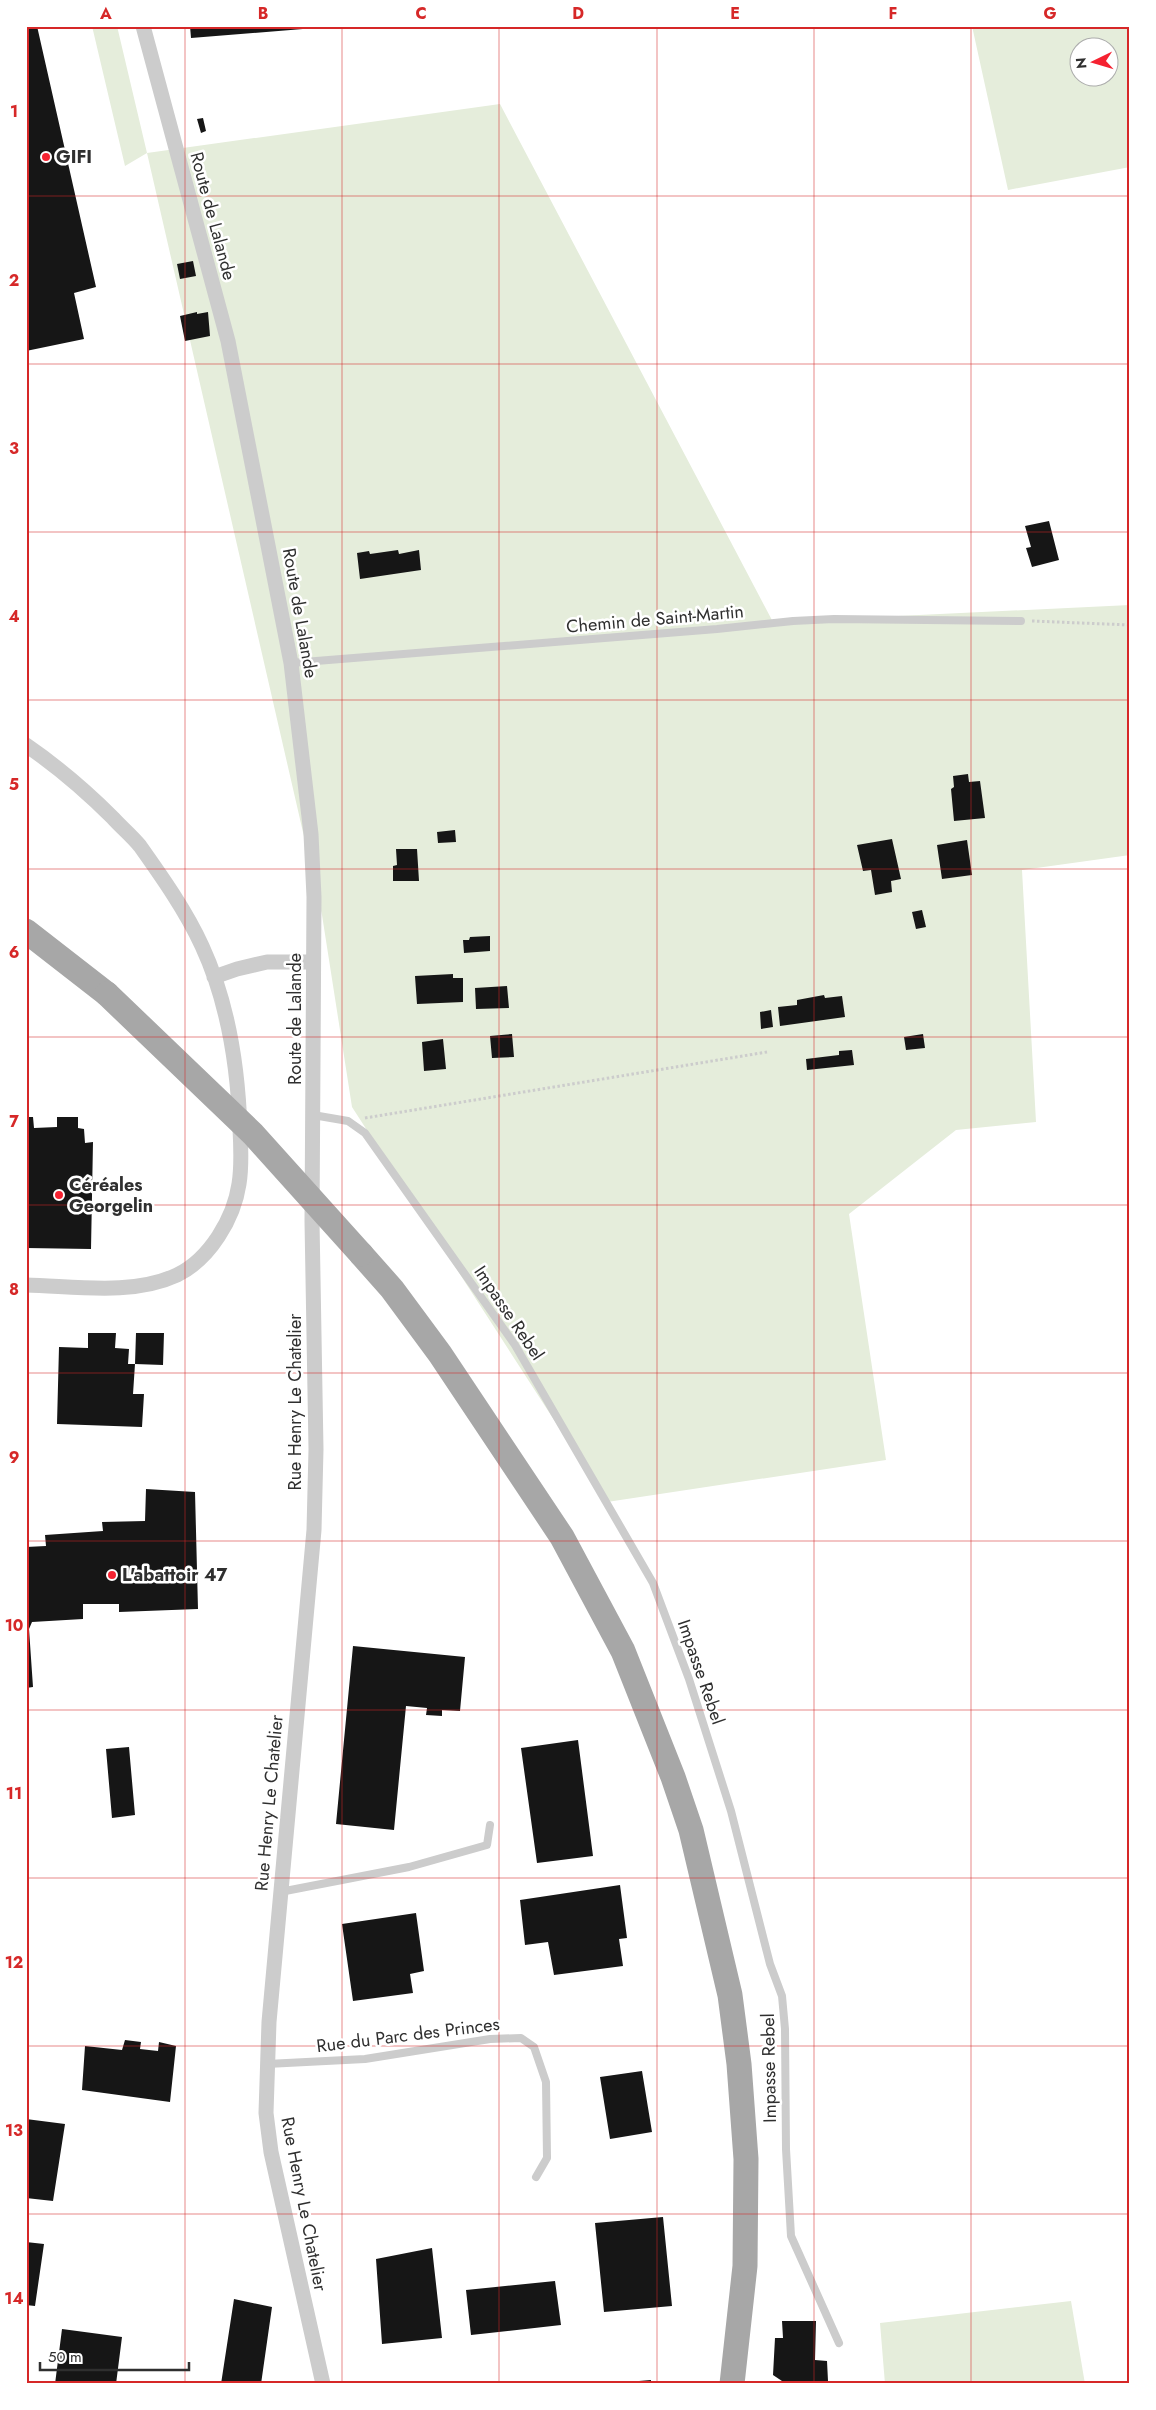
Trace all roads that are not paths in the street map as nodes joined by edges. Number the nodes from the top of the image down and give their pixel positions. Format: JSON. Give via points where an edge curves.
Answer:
{"nodes":[{"id":1,"x":143,"y":26,"type":"edge"},
{"id":2,"x":1022,"y":621,"type":"road end"},
{"id":3,"x":291,"y":663,"type":"junction"},
{"id":4,"x":26,"y":745,"type":"edge"},
{"id":5,"x":26,"y":931,"type":"edge"},
{"id":6,"x":313,"y":962,"type":"junction"},
{"id":7,"x":214,"y":978,"type":"junction"},
{"id":8,"x":313,"y":1115,"type":"junction"},
{"id":9,"x":312,"y":1221,"type":"joint"},
{"id":10,"x":26,"y":1284,"type":"edge"},
{"id":11,"x":490,"y":1825,"type":"dead end"},
{"id":12,"x":280,"y":1892,"type":"junction"},
{"id":13,"x":267,"y":2064,"type":"junction"},
{"id":14,"x":536,"y":2177,"type":"dead end"},
{"id":15,"x":839,"y":2343,"type":"dead end"},
{"id":16,"x":323,"y":2384,"type":"edge"},
{"id":17,"x":732,"y":2384,"type":"edge"}],
"edges":[{"from":1,"to":3,"type":"street","name":"Route de Lalande","via":[[228,341]]},
{"from":2,"to":3,"type":"lane","name":"Chemin de Saint-Martin","via":[[793,621],[717,630]]},
{"from":3,"to":6,"type":"street","name":"Route de Lalande","via":[[310,834],[314,897]]},
{"from":4,"to":7,"type":"street","via":[[78,783],[138,844],[190,924]]},
{"from":5,"to":17,"type":"main road","bridge":true,"via":[[108,994],[253,1134],[392,1290],[440,1354],[562,1537],[623,1651],[691,1830],[730,1995],[746,2159],[745,2266]]},
{"from":6,"to":7,"type":"street","via":[[267,962]]},
{"from":6,"to":8,"type":"street","name":"Route de Lalande"},
{"from":7,"to":10,"type":"street","via":[[229,1036],[241,1156],[239,1184],[225,1223],[207,1253],[195,1264],[158,1282],[125,1287]]},
{"from":8,"to":9,"type":"street","name":"Route de Lalande"},
{"from":8,"to":15,"type":"lane","name":"Impasse Rebel","via":[[348,1121],[365,1132],[515,1345],[654,1583],[690,1679],[731,1812],[770,1964],[782,1996],[791,2236]]},
{"from":9,"to":12,"type":"street","name":"Rue Henry Le Chatelier","via":[[316,1449],[314,1530]]},
{"from":11,"to":12,"type":"lane","via":[[486,1845],[409,1868]]},
{"from":12,"to":13,"type":"street","name":"Rue Henry Le Chatelier"},
{"from":13,"to":14,"type":"lane","name":"Rue du Parc des Princes","via":[[365,2059],[490,2039],[521,2038],[534,2047],[546,2082],[547,2158]]},
{"from":13,"to":16,"type":"street","name":"Rue Henry Le Chatelier","via":[[266,2113],[271,2152]]}]}
